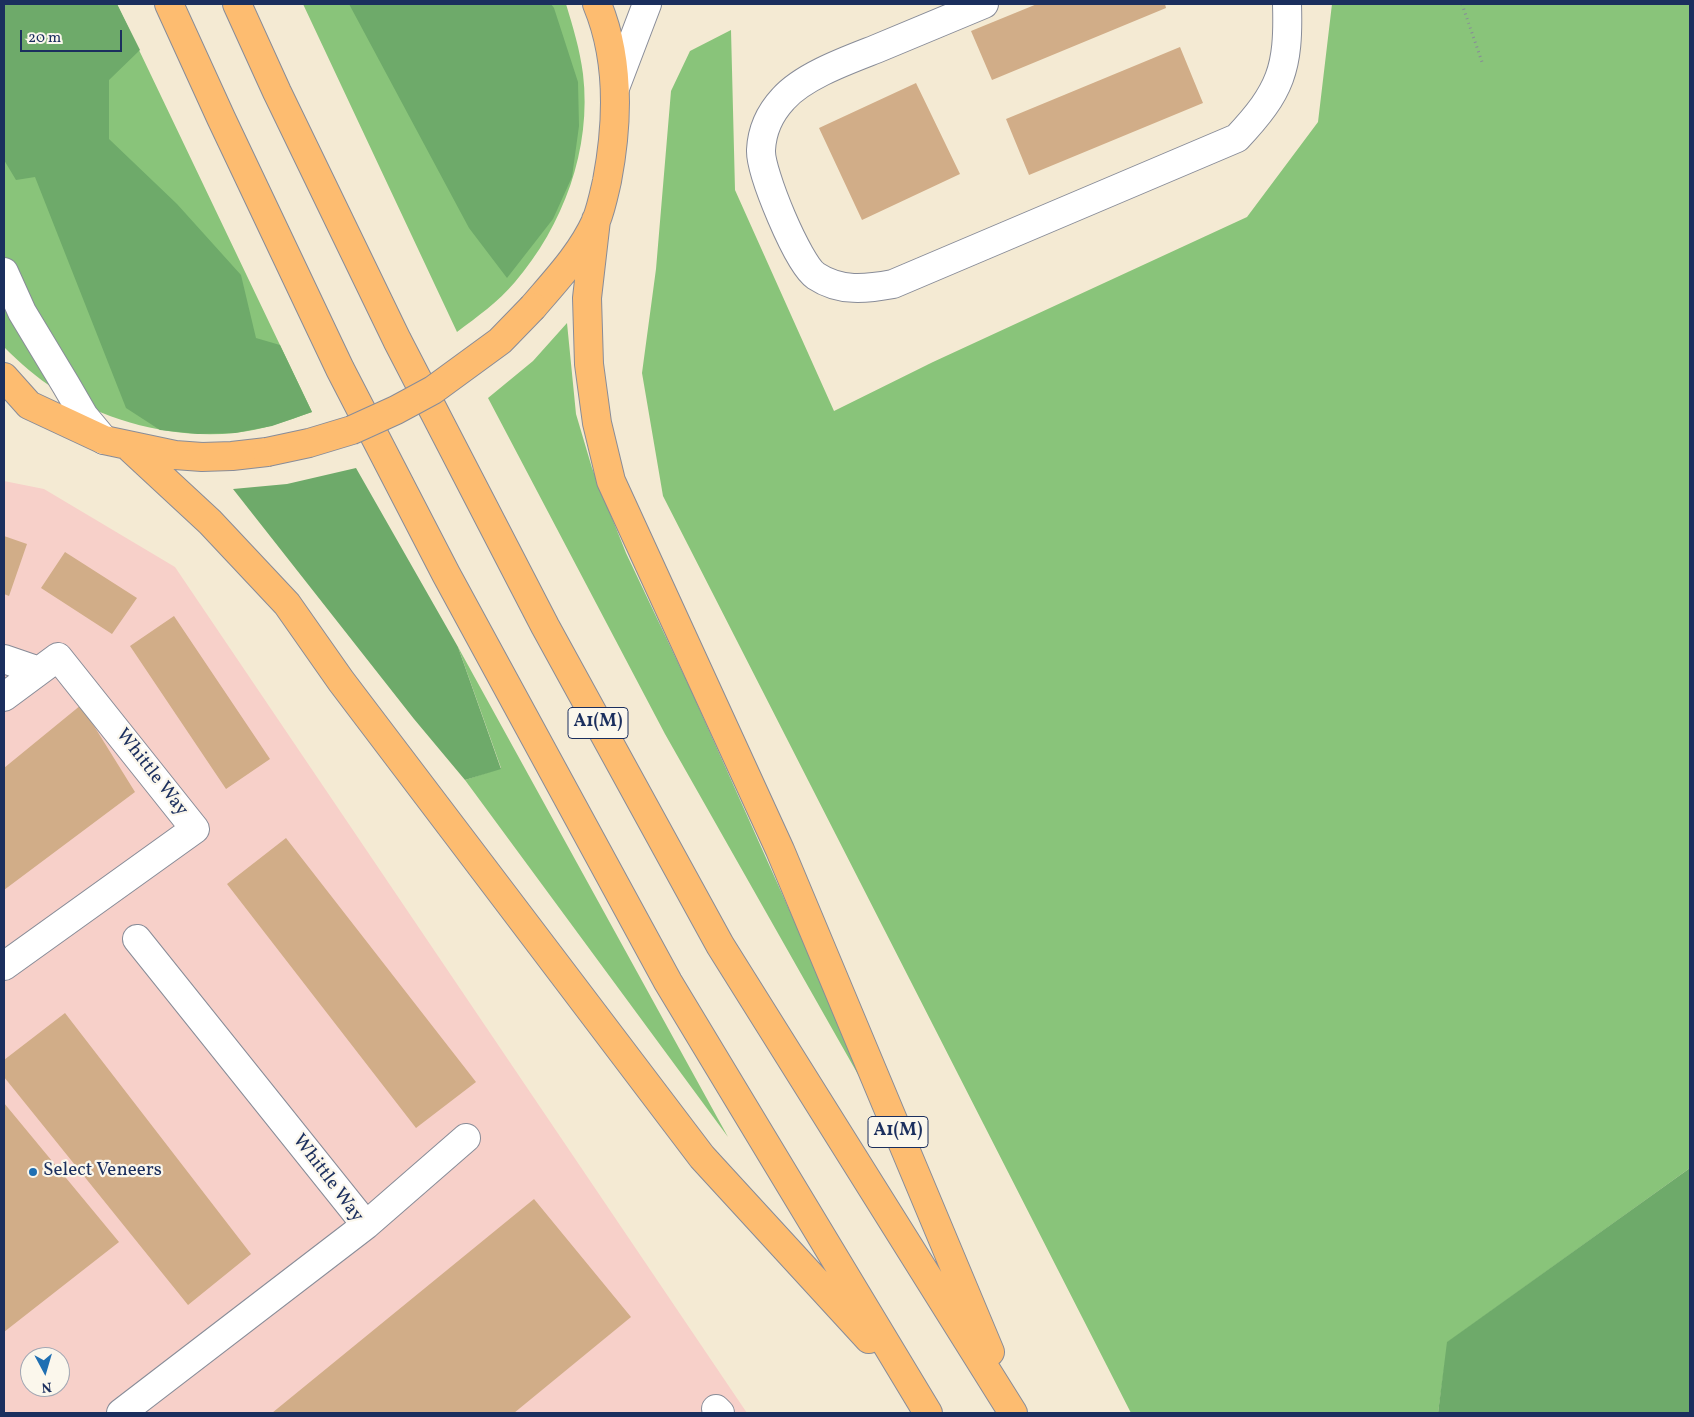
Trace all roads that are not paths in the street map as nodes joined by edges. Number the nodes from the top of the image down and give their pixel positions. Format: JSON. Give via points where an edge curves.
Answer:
{"nodes":[{"id":1,"x":169,"y":4,"type":"edge"},
{"id":2,"x":237,"y":4,"type":"edge"},
{"id":3,"x":597,"y":4,"type":"edge"},
{"id":4,"x":647,"y":4,"type":"edge"},
{"id":5,"x":984,"y":4,"type":"edge"},
{"id":6,"x":1287,"y":4,"type":"edge"},
{"id":7,"x":615,"y":88,"type":"junction"},
{"id":8,"x":596,"y":220,"type":"junction"},
{"id":9,"x":4,"y":272,"type":"edge"},
{"id":10,"x":4,"y":376,"type":"edge"},
{"id":11,"x":16,"y":402,"type":"edge"},
{"id":12,"x":116,"y":443,"type":"junction"},
{"id":13,"x":4,"y":659,"type":"edge"},
{"id":14,"x":39,"y":671,"type":"junction"},
{"id":15,"x":4,"y":697,"type":"edge"},
{"id":16,"x":137,"y":939,"type":"dead end"},
{"id":17,"x":4,"y":966,"type":"edge"},
{"id":18,"x":466,"y":1138,"type":"dead end"},
{"id":19,"x":366,"y":1225,"type":"junction"},
{"id":20,"x":908,"y":1382,"type":"junction"},
{"id":21,"x":121,"y":1413,"type":"edge"},
{"id":22,"x":928,"y":1413,"type":"edge"},
{"id":23,"x":1014,"y":1413,"type":"edge"}],
"edges":[{"from":1,"to":20,"type":"highway","via":[[340,369],[451,582],[668,982]]},
{"from":2,"to":23,"type":"highway","number":"A1(M)","via":[[396,340],[545,626],[710,928]]},
{"from":3,"to":7,"type":"highway","via":[[611,50]]},
{"from":4,"to":7,"type":"street"},
{"from":5,"to":6,"type":"street","via":[[838,64],[796,87],[768,118],[761,151],[763,168],[803,262],[815,276],[850,289],[893,284],[1236,138],[1260,114],[1283,70],[1288,37]]},
{"from":7,"to":8,"type":"highway","via":[[612,157]]},
{"from":8,"to":12,"type":"highway","bridge":true,"via":[[575,256],[500,341],[434,390],[396,410],[352,430],[267,452],[202,457],[174,455]]},
{"from":8,"to":23,"type":"highway","number":"A1(M)","via":[[587,298],[589,364],[597,423],[611,481],[780,850]]},
{"from":9,"to":12,"type":"street","via":[[22,312],[84,416]]},
{"from":10,"to":11,"type":"highway"},
{"from":11,"to":12,"type":"highway"},
{"from":12,"to":20,"type":"highway","via":[[216,528],[287,604],[341,681],[702,1157]]},
{"from":13,"to":14,"type":"street"},
{"from":14,"to":15,"type":"street","name":"Whittle Way"},
{"from":14,"to":17,"type":"street","name":"Whittle Way","via":[[58,657],[195,829]]},
{"from":16,"to":19,"type":"street","name":"Whittle Way"},
{"from":18,"to":19,"type":"street"},
{"from":19,"to":21,"type":"street","name":"Whittle Way"},
{"from":20,"to":22,"type":"highway"}]}
